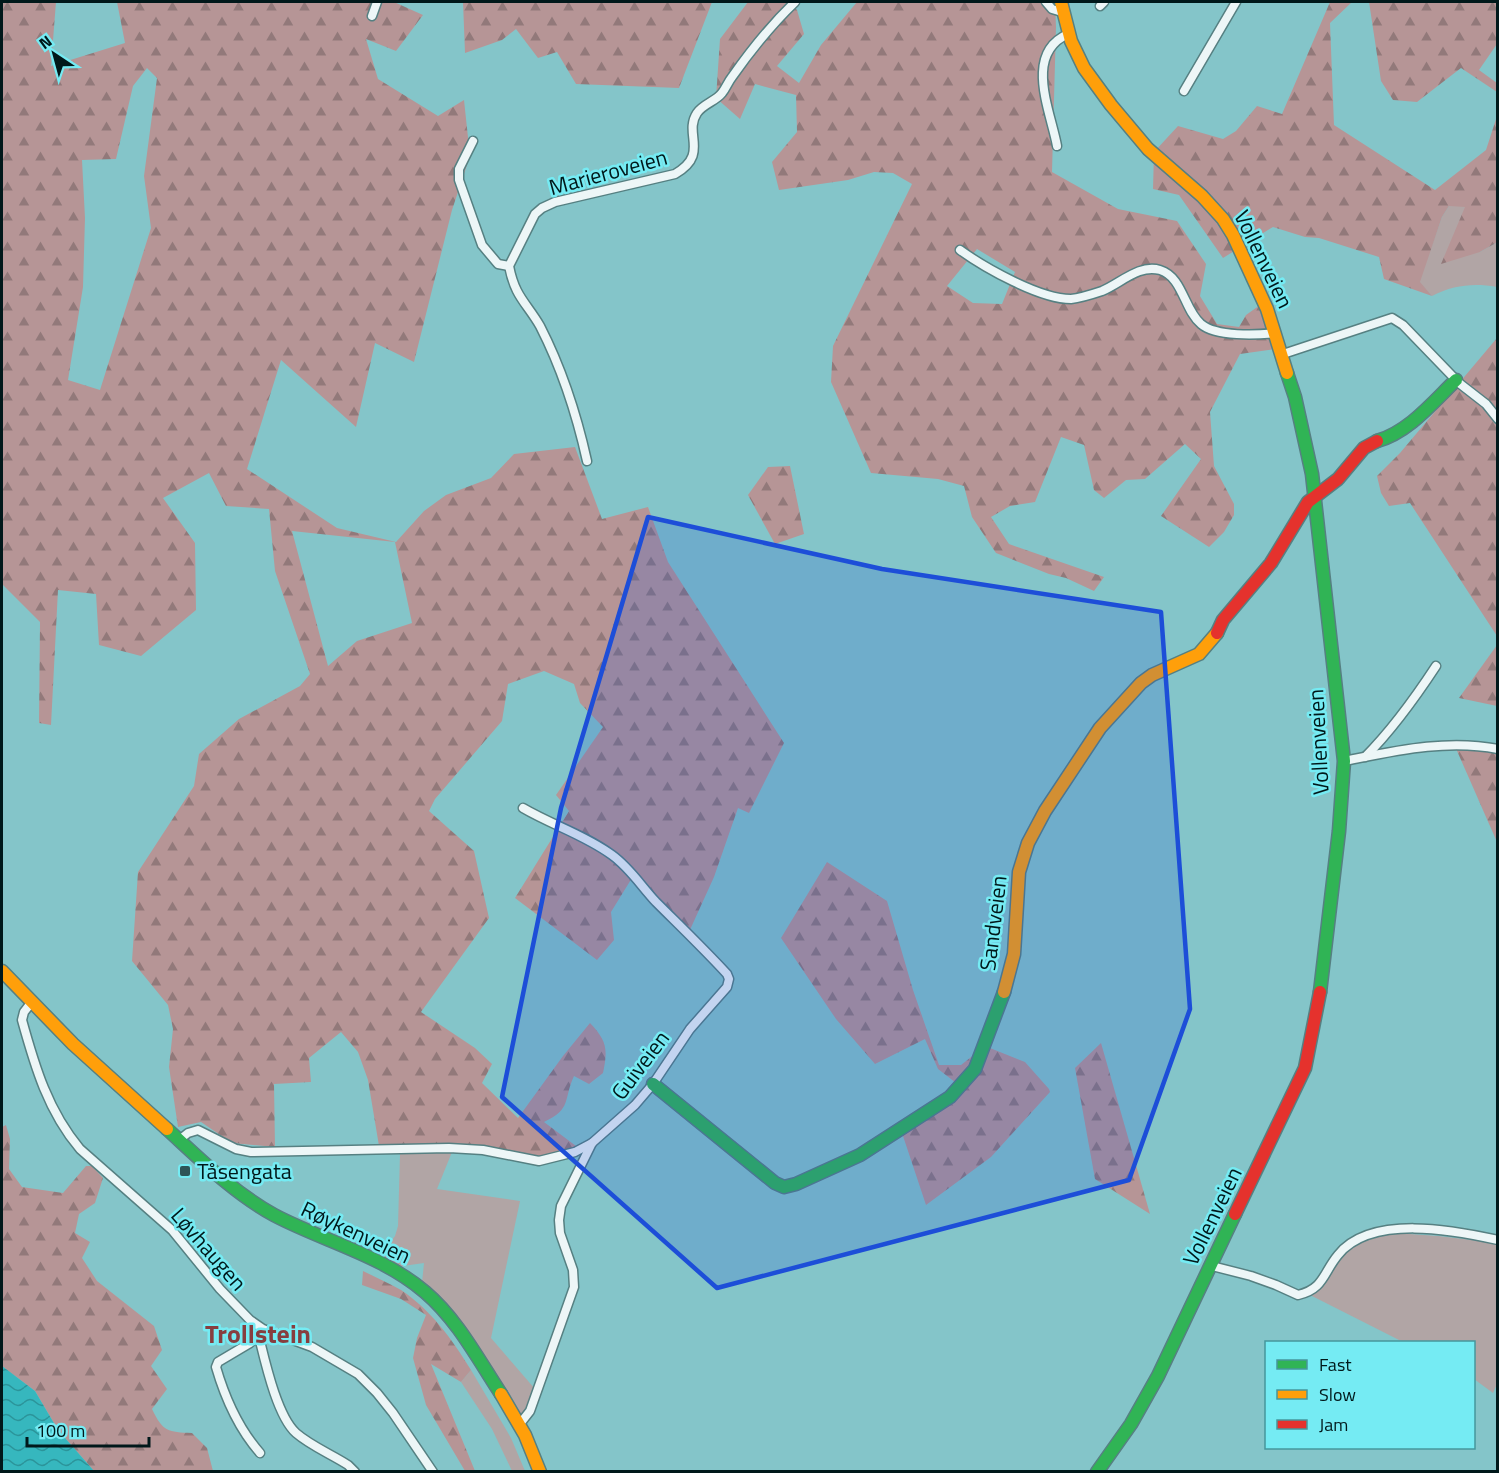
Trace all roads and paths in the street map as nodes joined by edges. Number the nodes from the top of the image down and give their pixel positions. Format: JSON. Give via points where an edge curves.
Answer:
{"nodes":[{"id":1,"x":377,"y":2,"type":"edge"},
{"id":2,"x":795,"y":2,"type":"edge"},
{"id":3,"x":1046,"y":2,"type":"edge"},
{"id":4,"x":1236,"y":2,"type":"edge"},
{"id":5,"x":1061,"y":7,"type":"edge"},
{"id":6,"x":372,"y":16,"type":"dead end"},
{"id":7,"x":1068,"y":34,"type":"junction"},
{"id":8,"x":1184,"y":91,"type":"dead end"},
{"id":9,"x":473,"y":141,"type":"dead end"},
{"id":10,"x":1057,"y":146,"type":"dead end"},
{"id":11,"x":960,"y":250,"type":"dead end"},
{"id":12,"x":509,"y":266,"type":"junction"},
{"id":13,"x":1276,"y":333,"type":"junction"},
{"id":14,"x":1283,"y":354,"type":"junction"},
{"id":15,"x":1456,"y":380,"type":"junction"},
{"id":16,"x":1497,"y":419,"type":"edge"},
{"id":17,"x":587,"y":461,"type":"dead end"},
{"id":18,"x":1315,"y":495,"type":"junction"},
{"id":19,"x":1436,"y":666,"type":"dead end"},
{"id":20,"x":1497,"y":749,"type":"edge"},
{"id":21,"x":1365,"y":757,"type":"junction"},
{"id":22,"x":1344,"y":761,"type":"junction"},
{"id":23,"x":523,"y":808,"type":"dead end"},
{"id":24,"x":2,"y":971,"type":"edge"},
{"id":25,"x":32,"y":1003,"type":"junction"},
{"id":26,"x":652,"y":1084,"type":"junction"},
{"id":27,"x":178,"y":1141,"type":"junction"},
{"id":28,"x":592,"y":1143,"type":"junction"},
{"id":29,"x":1497,"y":1240,"type":"edge"},
{"id":30,"x":1212,"y":1266,"type":"junction"},
{"id":31,"x":261,"y":1333,"type":"junction"},
{"id":32,"x":519,"y":1425,"type":"junction"},
{"id":33,"x":260,"y":1454,"type":"dead end"},
{"id":34,"x":355,"y":1472,"type":"edge"},
{"id":35,"x":433,"y":1472,"type":"edge"},
{"id":36,"x":540,"y":1472,"type":"edge"},
{"id":37,"x":1097,"y":1472,"type":"edge"}],
"edges":[{"from":1,"to":6,"type":"street"},
{"from":2,"to":12,"type":"street","name":"Marieroveien","via":[[766,33],[722,93],[697,113],[693,126],[695,146],[684,169],[542,208],[535,214]]},
{"from":3,"to":5,"type":"street","via":[[1052,9]]},
{"from":4,"to":8,"type":"street"},
{"from":5,"to":7,"type":"main road","name":"Vollenveien"},
{"from":7,"to":10,"type":"street","via":[[1054,43],[1042,67]]},
{"from":7,"to":13,"type":"main road","name":"Vollenveien","via":[[1081,64],[1126,124],[1157,159],[1223,219]]},
{"from":9,"to":12,"type":"street","via":[[459,169],[462,193],[482,246],[498,264]]},
{"from":11,"to":13,"type":"street","via":[[983,267],[1051,296],[1072,299],[1105,290],[1150,268],[1164,271],[1205,327],[1250,336]]},
{"from":12,"to":17,"type":"street","via":[[518,295],[539,326],[568,392]]},
{"from":13,"to":14,"type":"main road","name":"Vollenveien"},
{"from":14,"to":15,"type":"street","via":[[1392,318],[1403,324]]},
{"from":14,"to":18,"type":"main road","name":"Vollenveien"},
{"from":15,"to":16,"type":"street","via":[[1486,404]]},
{"from":15,"to":18,"type":"main road","via":[[1412,422],[1389,438],[1364,448],[1336,482]]},
{"from":18,"to":22,"type":"main road","name":"Vollenveien"},
{"from":18,"to":26,"type":"main road","name":"Sandveien","via":[[1216,635],[1199,654],[1141,683],[1100,728],[1045,811],[1028,843],[1019,872],[1014,954],[1008,980],[975,1069],[950,1097],[860,1155],[784,1187]]},
{"from":19,"to":21,"type":"street","via":[[1409,707]]},
{"from":20,"to":21,"type":"street","via":[[1444,745]]},
{"from":21,"to":22,"type":"street"},
{"from":22,"to":30,"type":"main road","name":"Vollenveien","via":[[1317,1014],[1308,1059]]},
{"from":23,"to":26,"type":"street","name":"Guiveien","via":[[614,856],[727,974],[727,987],[690,1029]]},
{"from":24,"to":25,"type":"main road","name":"Røykenveien"},
{"from":25,"to":27,"type":"main road","name":"Røykenveien"},
{"from":25,"to":31,"type":"street","name":"Løvhaugen","via":[[22,1016],[24,1030],[40,1084],[69,1135],[172,1230]]},
{"from":26,"to":28,"type":"street","name":"Guiveien","via":[[635,1106]]},
{"from":27,"to":28,"type":"street","via":[[198,1130],[251,1152],[448,1148],[539,1161]]},
{"from":27,"to":32,"type":"main road","name":"Røykenveien","via":[[236,1191],[269,1213],[389,1269],[427,1294],[455,1322]]},
{"from":28,"to":32,"type":"street","name":"Guiveien","via":[[561,1206],[559,1220],[574,1287],[530,1412]]},
{"from":29,"to":30,"type":"street","via":[[1419,1228],[1366,1236],[1339,1254],[1310,1292],[1298,1296],[1260,1279]]},
{"from":30,"to":37,"type":"main road","name":"Vollenveien","via":[[1139,1411]]},
{"from":31,"to":33,"type":"street","via":[[216,1367],[235,1417]]},
{"from":31,"to":34,"type":"street","via":[[275,1394],[286,1420],[294,1431]]},
{"from":31,"to":35,"type":"street","name":"Løvhaugen","via":[[312,1347],[358,1374],[393,1413]]},
{"from":32,"to":36,"type":"main road","name":"Røykenveien"}]}
